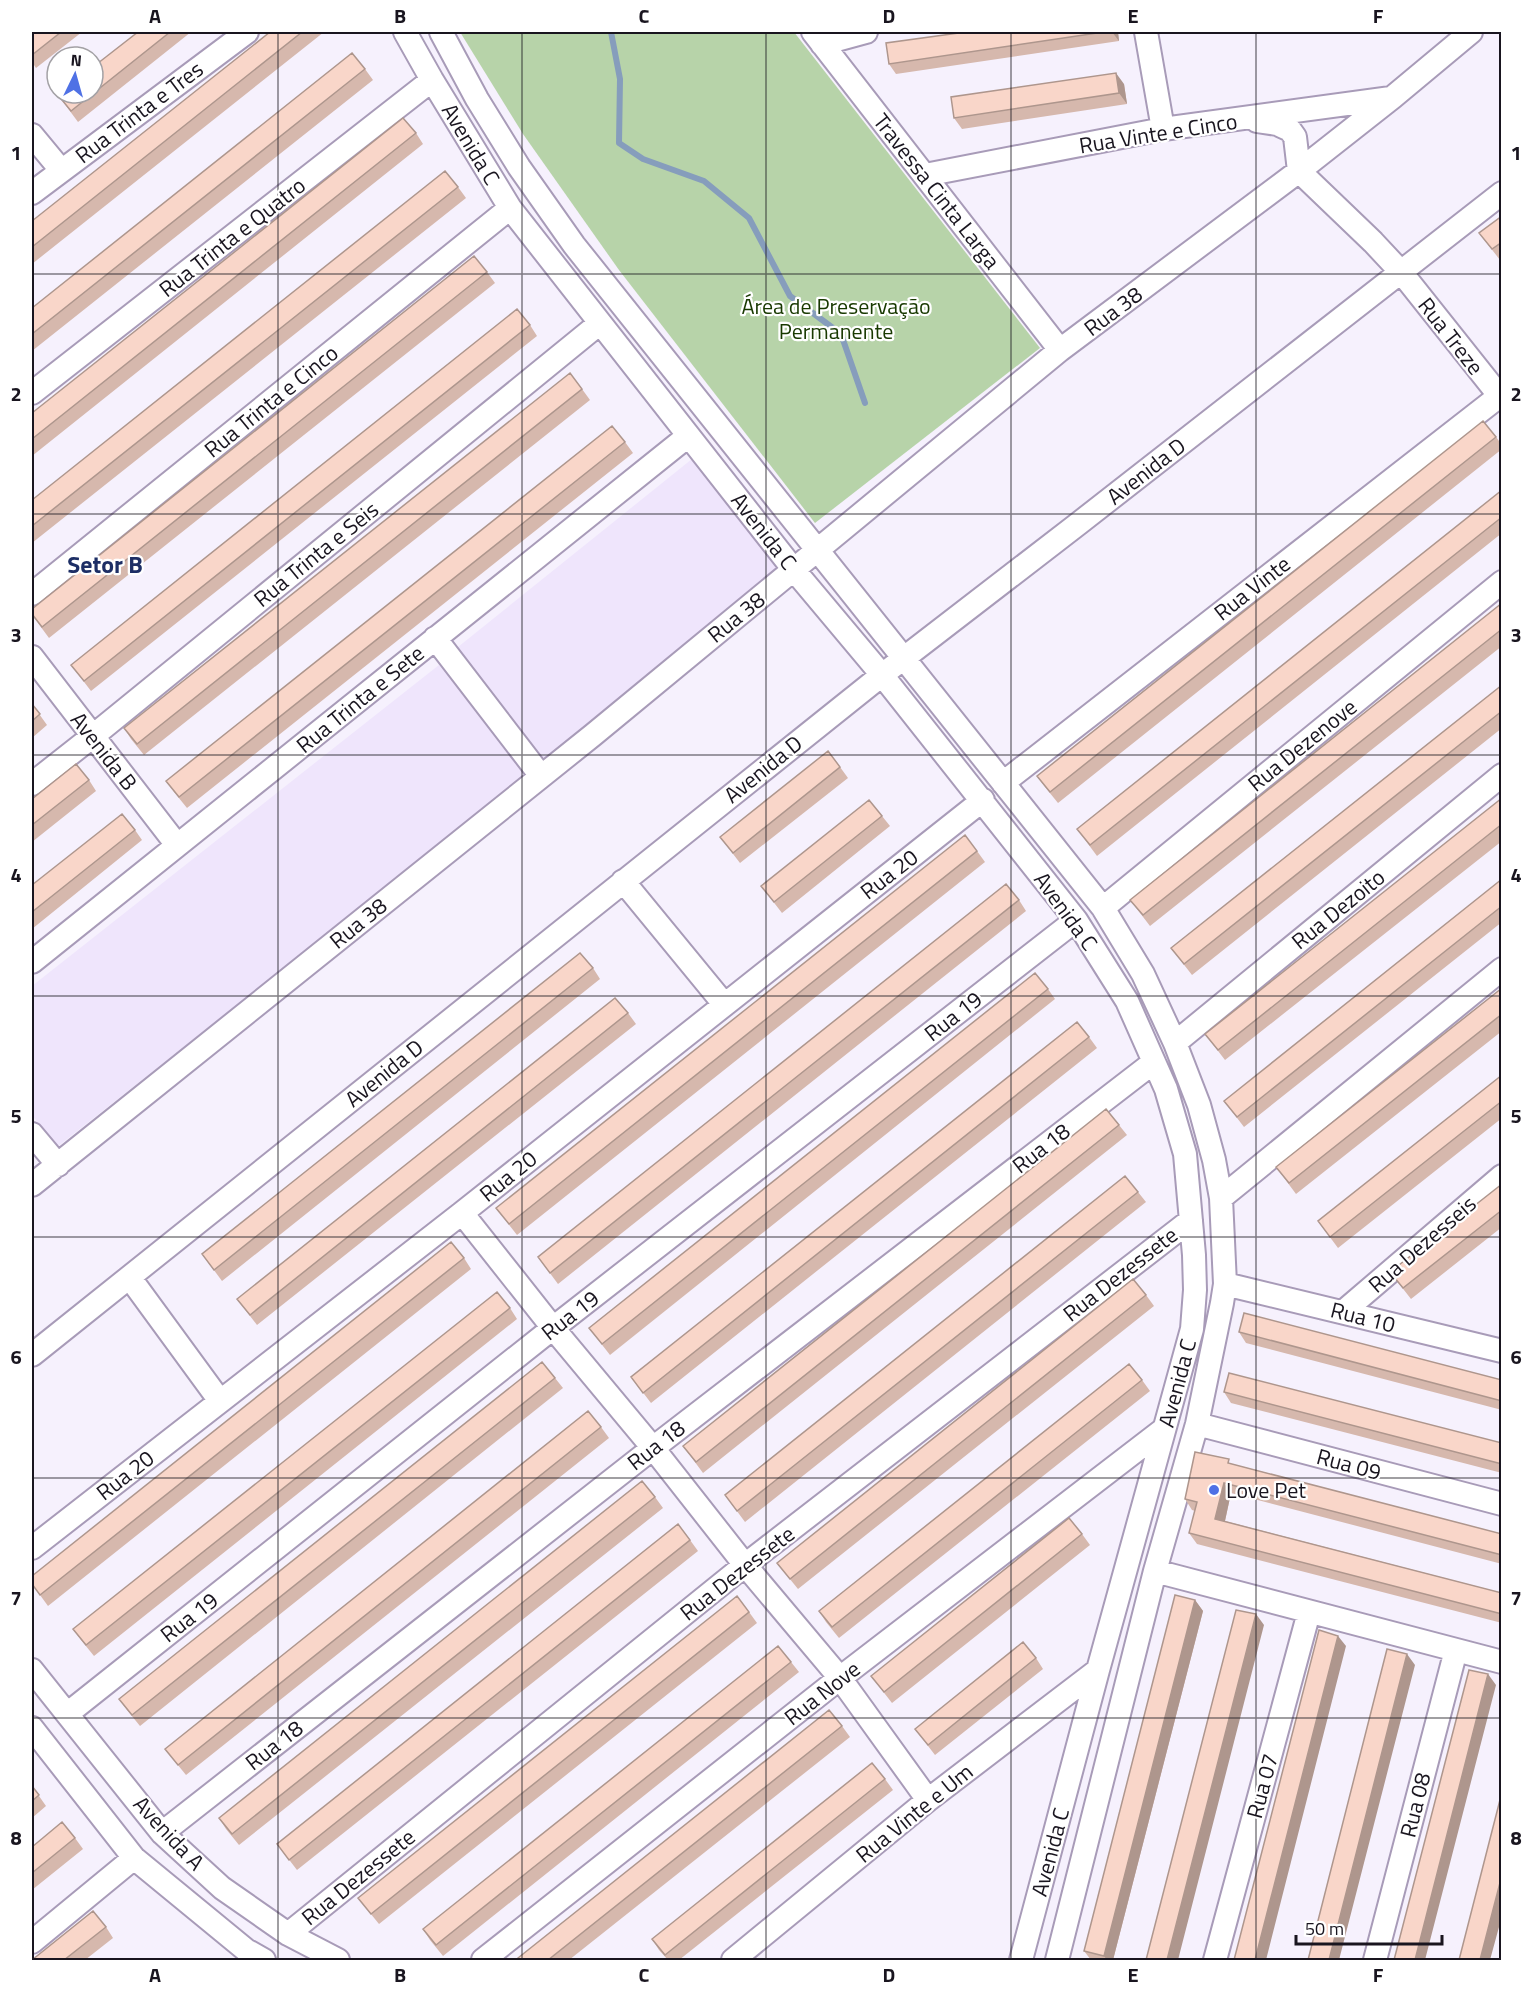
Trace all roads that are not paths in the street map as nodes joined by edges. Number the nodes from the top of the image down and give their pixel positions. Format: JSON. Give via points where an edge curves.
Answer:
{"nodes":[{"id":1,"x":247,"y":32,"type":"edge"},
{"id":2,"x":405,"y":32,"type":"edge"},
{"id":3,"x":441,"y":32,"type":"edge"},
{"id":4,"x":866,"y":32,"type":"edge"},
{"id":5,"x":1146,"y":32,"type":"edge"},
{"id":6,"x":1471,"y":32,"type":"edge"},
{"id":7,"x":818,"y":38,"type":"edge"},
{"id":8,"x":432,"y":80,"type":"junction"},
{"id":9,"x":1393,"y":97,"type":"junction"},
{"id":10,"x":1242,"y":119,"type":"junction"},
{"id":11,"x":1163,"y":129,"type":"junction"},
{"id":12,"x":32,"y":135,"type":"edge"},
{"id":13,"x":61,"y":170,"type":"junction"},
{"id":14,"x":1299,"y":171,"type":"junction"},
{"id":15,"x":925,"y":175,"type":"junction"},
{"id":16,"x":32,"y":193,"type":"edge"},
{"id":17,"x":1502,"y":193,"type":"edge"},
{"id":18,"x":510,"y":208,"type":"junction"},
{"id":19,"x":1401,"y":272,"type":"junction"},
{"id":20,"x":600,"y":323,"type":"junction"},
{"id":21,"x":1060,"y":350,"type":"junction"},
{"id":22,"x":32,"y":393,"type":"edge"},
{"id":23,"x":1501,"y":396,"type":"edge"},
{"id":24,"x":688,"y":436,"type":"junction"},
{"id":25,"x":817,"y":551,"type":"junction"},
{"id":26,"x":794,"y":570,"type":"junction"},
{"id":27,"x":1502,"y":582,"type":"edge"},
{"id":28,"x":32,"y":594,"type":"edge"},
{"id":29,"x":435,"y":638,"type":"junction"},
{"id":30,"x":32,"y":657,"type":"edge"},
{"id":31,"x":904,"y":658,"type":"junction"},
{"id":32,"x":882,"y":675,"type":"junction"},
{"id":33,"x":93,"y":736,"type":"junction"},
{"id":34,"x":1502,"y":775,"type":"edge"},
{"id":35,"x":541,"y":776,"type":"junction"},
{"id":36,"x":1003,"y":783,"type":"junction"},
{"id":37,"x":32,"y":784,"type":"edge"},
{"id":38,"x":982,"y":800,"type":"junction"},
{"id":39,"x":177,"y":845,"type":"junction"},
{"id":40,"x":623,"y":880,"type":"junction"},
{"id":41,"x":1103,"y":908,"type":"junction"},
{"id":42,"x":1076,"y":920,"type":"junction"},
{"id":43,"x":32,"y":962,"type":"edge"},
{"id":44,"x":1502,"y":969,"type":"edge"},
{"id":45,"x":724,"y":1004,"type":"junction"},
{"id":46,"x":1175,"y":1042,"type":"junction"},
{"id":47,"x":1154,"y":1062,"type":"junction"},
{"id":48,"x":32,"y":1134,"type":"edge"},
{"id":49,"x":57,"y":1165,"type":"junction"},
{"id":50,"x":1502,"y":1176,"type":"edge"},
{"id":51,"x":32,"y":1185,"type":"edge"},
{"id":52,"x":1221,"y":1198,"type":"junction"},
{"id":53,"x":462,"y":1213,"type":"junction"},
{"id":54,"x":1191,"y":1220,"type":"junction"},
{"id":55,"x":130,"y":1278,"type":"junction"},
{"id":56,"x":1225,"y":1284,"type":"junction"},
{"id":57,"x":1343,"y":1312,"type":"junction"},
{"id":58,"x":553,"y":1328,"type":"junction"},
{"id":59,"x":1502,"y":1351,"type":"edge"},
{"id":60,"x":32,"y":1355,"type":"edge"},
{"id":61,"x":220,"y":1401,"type":"junction"},
{"id":62,"x":1197,"y":1425,"type":"junction"},
{"id":63,"x":1164,"y":1429,"type":"junction"},
{"id":64,"x":653,"y":1448,"type":"junction"},
{"id":65,"x":1502,"y":1504,"type":"edge"},
{"id":66,"x":32,"y":1548,"type":"edge"},
{"id":67,"x":745,"y":1565,"type":"junction"},
{"id":68,"x":1155,"y":1571,"type":"junction"},
{"id":69,"x":1310,"y":1612,"type":"junction"},
{"id":70,"x":1456,"y":1650,"type":"junction"},
{"id":71,"x":1502,"y":1662,"type":"edge"},
{"id":72,"x":32,"y":1670,"type":"edge"},
{"id":73,"x":1098,"y":1670,"type":"junction"},
{"id":74,"x":840,"y":1678,"type":"junction"},
{"id":75,"x":67,"y":1714,"type":"junction"},
{"id":76,"x":34,"y":1738,"type":"edge"},
{"id":77,"x":928,"y":1800,"type":"junction"},
{"id":78,"x":162,"y":1833,"type":"junction"},
{"id":79,"x":134,"y":1858,"type":"junction"},
{"id":80,"x":288,"y":1934,"type":"junction"},
{"id":81,"x":32,"y":1942,"type":"edge"},
{"id":82,"x":248,"y":1957,"type":"edge"},
{"id":83,"x":338,"y":1960,"type":"edge"},
{"id":84,"x":483,"y":1960,"type":"edge"},
{"id":85,"x":733,"y":1960,"type":"edge"},
{"id":86,"x":1021,"y":1960,"type":"edge"},
{"id":87,"x":1057,"y":1960,"type":"edge"},
{"id":88,"x":1215,"y":1960,"type":"edge"},
{"id":89,"x":1375,"y":1960,"type":"edge"}],
"edges":[{"from":1,"to":13,"type":"street","name":"Rua Trinta e Tres"},
{"from":2,"to":8,"type":"street","name":"Avenida C"},
{"from":3,"to":25,"type":"street","name":"Avenida C","via":[[507,148],[574,245]]},
{"from":4,"to":7,"type":"street"},
{"from":5,"to":11,"type":"street"},
{"from":6,"to":9,"type":"street","name":"Rua 38"},
{"from":7,"to":15,"type":"street","name":"Travessa Cinta Larga"},
{"from":8,"to":18,"type":"street","name":"Avenida C"},
{"from":8,"to":22,"type":"street","name":"Rua Trinta e Quatro"},
{"from":9,"to":10,"type":"street","name":"Rua Vinte e Cinco"},
{"from":9,"to":14,"type":"street","name":"Rua 38"},
{"from":10,"to":11,"type":"street","name":"Rua Vinte e Cinco"},
{"from":10,"to":14,"type":"street","via":[[1290,130],[1295,137]]},
{"from":11,"to":15,"type":"street","name":"Rua Vinte e Cinco"},
{"from":12,"to":13,"type":"street"},
{"from":13,"to":16,"type":"street","name":"Rua Trinta e Tres"},
{"from":14,"to":19,"type":"street","name":"Rua Treze"},
{"from":14,"to":21,"type":"street","name":"Rua 38"},
{"from":15,"to":21,"type":"street","name":"Travessa Cinta Larga"},
{"from":17,"to":19,"type":"street","name":"Avenida D"},
{"from":18,"to":20,"type":"street","name":"Avenida C"},
{"from":18,"to":28,"type":"street","name":"Rua Trinta e Cinco"},
{"from":19,"to":23,"type":"street","name":"Rua Treze"},
{"from":19,"to":31,"type":"street","name":"Avenida D"},
{"from":20,"to":24,"type":"street","name":"Avenida C"},
{"from":20,"to":33,"type":"street","name":"Rua Trinta e Seis"},
{"from":21,"to":25,"type":"street","name":"Rua 38"},
{"from":23,"to":36,"type":"street","name":"Rua Vinte"},
{"from":24,"to":26,"type":"street","name":"Avenida C"},
{"from":24,"to":29,"type":"street","name":"Rua Trinta e Sete"},
{"from":25,"to":26,"type":"street","name":"Rua 38"},
{"from":25,"to":31,"type":"street","name":"Avenida C"},
{"from":26,"to":32,"type":"street","name":"Avenida C"},
{"from":26,"to":35,"type":"street","name":"Rua 38"},
{"from":27,"to":41,"type":"street","name":"Rua Dezenove"},
{"from":29,"to":35,"type":"street"},
{"from":29,"to":39,"type":"street","name":"Rua Trinta e Sete"},
{"from":30,"to":33,"type":"street","name":"Avenida B"},
{"from":31,"to":32,"type":"street","name":"Avenida D"},
{"from":31,"to":36,"type":"street","name":"Avenida C"},
{"from":32,"to":38,"type":"street","name":"Avenida C"},
{"from":32,"to":40,"type":"street","name":"Avenida D"},
{"from":33,"to":37,"type":"street","name":"Rua Trinta e Seis"},
{"from":33,"to":39,"type":"street","name":"Avenida B"},
{"from":34,"to":46,"type":"street","name":"Rua Dezoito"},
{"from":35,"to":49,"type":"street","name":"Rua 38"},
{"from":36,"to":41,"type":"street","name":"Avenida C"},
{"from":38,"to":42,"type":"street","name":"Avenida C"},
{"from":38,"to":45,"type":"street","name":"Rua 20"},
{"from":39,"to":43,"type":"street","name":"Rua Trinta e Sete"},
{"from":40,"to":45,"type":"street"},
{"from":40,"to":55,"type":"street","name":"Avenida D"},
{"from":41,"to":46,"type":"street","name":"Avenida C","via":[[1143,974]]},
{"from":42,"to":47,"type":"street","name":"Avenida C","via":[[1127,1001]]},
{"from":42,"to":58,"type":"street","name":"Rua 19"},
{"from":44,"to":52,"type":"street"},
{"from":45,"to":53,"type":"street","name":"Rua 20"},
{"from":46,"to":52,"type":"street","name":"Avenida C","via":[[1199,1105]]},
{"from":47,"to":54,"type":"street","name":"Avenida C","via":[[1185,1154]]},
{"from":47,"to":64,"type":"street","name":"Rua 18"},
{"from":48,"to":49,"type":"street"},
{"from":49,"to":51,"type":"street","name":"Rua 38"},
{"from":50,"to":57,"type":"street","name":"Rua Dezesseis"},
{"from":52,"to":56,"type":"street","name":"Avenida C"},
{"from":53,"to":58,"type":"street"},
{"from":53,"to":61,"type":"street","name":"Rua 20"},
{"from":54,"to":63,"type":"street","name":"Avenida C","via":[[1195,1290],[1192,1329]]},
{"from":54,"to":67,"type":"street","name":"Rua Dezessete"},
{"from":55,"to":60,"type":"street","name":"Avenida D"},
{"from":55,"to":61,"type":"street"},
{"from":56,"to":57,"type":"street","name":"Rua 10"},
{"from":56,"to":62,"type":"street","name":"Avenida C"},
{"from":57,"to":59,"type":"street","name":"Rua 10"},
{"from":58,"to":64,"type":"street"},
{"from":58,"to":75,"type":"street","name":"Rua 19"},
{"from":61,"to":66,"type":"street","name":"Rua 20"},
{"from":62,"to":65,"type":"street","name":"Rua 09"},
{"from":62,"to":68,"type":"street","name":"Avenida C"},
{"from":63,"to":73,"type":"street","name":"Avenida C"},
{"from":63,"to":74,"type":"street","name":"Rua Nove"},
{"from":64,"to":67,"type":"street"},
{"from":64,"to":78,"type":"street","name":"Rua 18"},
{"from":67,"to":74,"type":"street"},
{"from":67,"to":80,"type":"street","name":"Rua Dezessete"},
{"from":68,"to":69,"type":"street"},
{"from":68,"to":87,"type":"street","name":"Avenida C"},
{"from":69,"to":70,"type":"street"},
{"from":69,"to":88,"type":"street","name":"Rua 07"},
{"from":70,"to":71,"type":"street"},
{"from":70,"to":89,"type":"street","name":"Rua 08"},
{"from":72,"to":75,"type":"street","name":"Avenida A"},
{"from":73,"to":77,"type":"street","name":"Rua Vinte e Um"},
{"from":73,"to":86,"type":"street","name":"Avenida C"},
{"from":74,"to":77,"type":"street"},
{"from":74,"to":84,"type":"street","name":"Rua Nove"},
{"from":75,"to":78,"type":"street","name":"Avenida A"},
{"from":76,"to":79,"type":"street","name":"Avenida A"},
{"from":77,"to":85,"type":"street","name":"Rua Vinte e Um"},
{"from":78,"to":80,"type":"street","name":"Avenida A","via":[[222,1888]]},
{"from":79,"to":81,"type":"street"},
{"from":79,"to":82,"type":"street","name":"Avenida A"},
{"from":80,"to":83,"type":"street","name":"Avenida A"}]}
